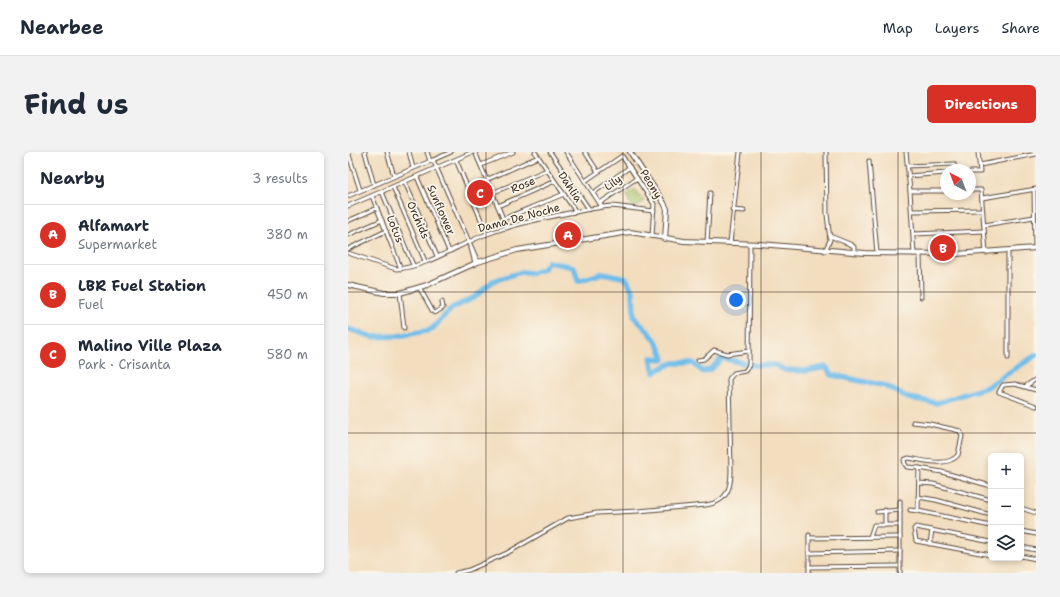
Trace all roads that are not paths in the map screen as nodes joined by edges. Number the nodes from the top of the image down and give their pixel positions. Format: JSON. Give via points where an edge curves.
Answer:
{"nodes":[{"id":1,"x":348,"y":152,"type":"edge"},
{"id":2,"x":365,"y":152,"type":"edge"},
{"id":3,"x":387,"y":152,"type":"edge"},
{"id":4,"x":409,"y":152,"type":"edge"},
{"id":5,"x":427,"y":152,"type":"edge"},
{"id":6,"x":452,"y":152,"type":"edge"},
{"id":7,"x":474,"y":152,"type":"edge"},
{"id":8,"x":513,"y":152,"type":"edge"},
{"id":9,"x":535,"y":152,"type":"edge"},
{"id":10,"x":550,"y":152,"type":"edge"},
{"id":11,"x":566,"y":152,"type":"edge"},
{"id":12,"x":585,"y":152,"type":"edge"},
{"id":13,"x":630,"y":152,"type":"edge"},
{"id":14,"x":740,"y":152,"type":"edge"},
{"id":15,"x":826,"y":152,"type":"edge"},
{"id":16,"x":906,"y":152,"type":"edge"},
{"id":17,"x":978,"y":152,"type":"edge"},
{"id":18,"x":1036,"y":154,"type":"edge"},
{"id":19,"x":538,"y":156,"type":"junction"},
{"id":20,"x":432,"y":160,"type":"junction"},
{"id":21,"x":456,"y":160,"type":"junction"},
{"id":22,"x":869,"y":160,"type":"dead end"},
{"id":23,"x":481,"y":165,"type":"junction"},
{"id":24,"x":940,"y":165,"type":"edge"},
{"id":25,"x":980,"y":165,"type":"junction"},
{"id":26,"x":907,"y":166,"type":"junction"},
{"id":27,"x":630,"y":167,"type":"junction"},
{"id":28,"x":414,"y":168,"type":"junction"},
{"id":29,"x":437,"y":169,"type":"junction"},
{"id":30,"x":547,"y":170,"type":"junction"},
{"id":31,"x":598,"y":172,"type":"junction"},
{"id":32,"x":976,"y":172,"type":"edge"},
{"id":33,"x":940,"y":173,"type":"edge"},
{"id":34,"x":394,"y":176,"type":"junction"},
{"id":35,"x":908,"y":176,"type":"junction"},
{"id":36,"x":417,"y":177,"type":"junction"},
{"id":37,"x":637,"y":178,"type":"junction"},
{"id":38,"x":487,"y":179,"type":"junction"},
{"id":39,"x":555,"y":181,"type":"junction"},
{"id":40,"x":585,"y":181,"type":"junction"},
{"id":41,"x":405,"y":182,"type":"junction"},
{"id":42,"x":374,"y":185,"type":"junction"},
{"id":43,"x":393,"y":187,"type":"junction"},
{"id":44,"x":468,"y":188,"type":"junction"},
{"id":45,"x":1035,"y":189,"type":"edge"},
{"id":46,"x":360,"y":190,"type":"junction"},
{"id":47,"x":976,"y":190,"type":"edge"},
{"id":48,"x":940,"y":191,"type":"edge"},
{"id":49,"x":382,"y":192,"type":"junction"},
{"id":50,"x":910,"y":192,"type":"junction"},
{"id":51,"x":492,"y":193,"type":"junction"},
{"id":52,"x":593,"y":193,"type":"junction"},
{"id":53,"x":710,"y":193,"type":"dead end"},
{"id":54,"x":564,"y":194,"type":"junction"},
{"id":55,"x":348,"y":196,"type":"edge"},
{"id":56,"x":372,"y":196,"type":"junction"},
{"id":57,"x":494,"y":197,"type":"junction"},
{"id":58,"x":982,"y":198,"type":"junction"},
{"id":59,"x":475,"y":205,"type":"junction"},
{"id":60,"x":601,"y":205,"type":"junction"},
{"id":61,"x":348,"y":206,"type":"edge"},
{"id":62,"x":498,"y":206,"type":"junction"},
{"id":63,"x":377,"y":208,"type":"junction"},
{"id":64,"x":589,"y":209,"type":"junction"},
{"id":65,"x":732,"y":210,"type":"junction"},
{"id":66,"x":982,"y":210,"type":"junction"},
{"id":67,"x":654,"y":211,"type":"junction"},
{"id":68,"x":744,"y":211,"type":"dead end"},
{"id":69,"x":912,"y":211,"type":"junction"},
{"id":70,"x":576,"y":212,"type":"junction"},
{"id":71,"x":1035,"y":215,"type":"edge"},
{"id":72,"x":503,"y":219,"type":"junction"},
{"id":73,"x":382,"y":220,"type":"junction"},
{"id":74,"x":348,"y":221,"type":"edge"},
{"id":75,"x":984,"y":225,"type":"junction"},
{"id":76,"x":507,"y":228,"type":"junction"},
{"id":77,"x":386,"y":231,"type":"junction"},
{"id":78,"x":984,"y":231,"type":"junction"},
{"id":79,"x":487,"y":234,"type":"junction"},
{"id":80,"x":914,"y":234,"type":"junction"},
{"id":81,"x":348,"y":235,"type":"edge"},
{"id":82,"x":652,"y":236,"type":"junction"},
{"id":83,"x":830,"y":236,"type":"junction"},
{"id":84,"x":665,"y":239,"type":"junction"},
{"id":85,"x":830,"y":240,"type":"junction"},
{"id":86,"x":469,"y":242,"type":"junction"},
{"id":87,"x":708,"y":242,"type":"junction"},
{"id":88,"x":730,"y":243,"type":"junction"},
{"id":89,"x":750,"y":244,"type":"junction"},
{"id":90,"x":1036,"y":248,"type":"edge"},
{"id":91,"x":348,"y":249,"type":"edge"},
{"id":92,"x":449,"y":251,"type":"junction"},
{"id":93,"x":824,"y":251,"type":"junction"},
{"id":94,"x":833,"y":251,"type":"junction"},
{"id":95,"x":1008,"y":251,"type":"junction"},
{"id":96,"x":348,"y":253,"type":"edge"},
{"id":97,"x":854,"y":253,"type":"junction"},
{"id":98,"x":877,"y":253,"type":"junction"},
{"id":99,"x":986,"y":253,"type":"junction"},
{"id":100,"x":914,"y":254,"type":"junction"},
{"id":101,"x":920,"y":254,"type":"junction"},
{"id":102,"x":437,"y":256,"type":"junction"},
{"id":103,"x":425,"y":261,"type":"junction"},
{"id":104,"x":476,"y":261,"type":"junction"},
{"id":105,"x":413,"y":265,"type":"junction"},
{"id":106,"x":401,"y":269,"type":"junction"},
{"id":107,"x":348,"y":285,"type":"edge"},
{"id":108,"x":419,"y":287,"type":"junction"},
{"id":109,"x":400,"y":293,"type":"junction"},
{"id":110,"x":921,"y":297,"type":"dead end"},
{"id":111,"x":442,"y":302,"type":"dead end"},
{"id":112,"x":410,"y":323,"type":"dead end"},
{"id":113,"x":404,"y":324,"type":"junction"},
{"id":114,"x":404,"y":328,"type":"dead end"},
{"id":115,"x":749,"y":351,"type":"junction"},
{"id":116,"x":1008,"y":358,"type":"dead end"},
{"id":117,"x":698,"y":360,"type":"dead end"},
{"id":118,"x":1036,"y":379,"type":"edge"},
{"id":119,"x":1026,"y":386,"type":"junction"},
{"id":120,"x":1036,"y":390,"type":"edge"},
{"id":121,"x":1036,"y":406,"type":"edge"},
{"id":122,"x":913,"y":422,"type":"dead end"},
{"id":123,"x":919,"y":468,"type":"junction"},
{"id":124,"x":918,"y":483,"type":"junction"},
{"id":125,"x":988,"y":485,"type":"edge"},
{"id":126,"x":918,"y":497,"type":"junction"},
{"id":127,"x":988,"y":499,"type":"edge"},
{"id":128,"x":900,"y":501,"type":"dead end"},
{"id":129,"x":1024,"y":509,"type":"edge"},
{"id":130,"x":885,"y":510,"type":"junction"},
{"id":131,"x":900,"y":510,"type":"junction"},
{"id":132,"x":910,"y":510,"type":"dead end"},
{"id":133,"x":918,"y":511,"type":"junction"},
{"id":134,"x":877,"y":512,"type":"dead end"},
{"id":135,"x":1036,"y":513,"type":"edge"},
{"id":136,"x":988,"y":514,"type":"edge"},
{"id":137,"x":885,"y":525,"type":"junction"},
{"id":138,"x":900,"y":525,"type":"junction"},
{"id":139,"x":988,"y":525,"type":"edge"},
{"id":140,"x":932,"y":530,"type":"junction"},
{"id":141,"x":1024,"y":532,"type":"edge"},
{"id":142,"x":1036,"y":534,"type":"edge"},
{"id":143,"x":870,"y":537,"type":"junction"},
{"id":144,"x":900,"y":537,"type":"junction"},
{"id":145,"x":988,"y":541,"type":"edge"},
{"id":146,"x":930,"y":544,"type":"junction"},
{"id":147,"x":1024,"y":548,"type":"edge"},
{"id":148,"x":1036,"y":550,"type":"edge"},
{"id":149,"x":900,"y":551,"type":"junction"},
{"id":150,"x":809,"y":553,"type":"junction"},
{"id":151,"x":988,"y":554,"type":"edge"},
{"id":152,"x":1024,"y":557,"type":"edge"},
{"id":153,"x":1036,"y":559,"type":"edge"},
{"id":154,"x":900,"y":566,"type":"junction"},
{"id":155,"x":809,"y":567,"type":"junction"},
{"id":156,"x":456,"y":573,"type":"edge"},
{"id":157,"x":809,"y":573,"type":"edge"},
{"id":158,"x":900,"y":573,"type":"edge"}],
"edges":[{"from":1,"to":46,"type":"street"},
{"from":2,"to":42,"type":"street"},
{"from":3,"to":34,"type":"street"},
{"from":4,"to":28,"type":"street"},
{"from":5,"to":20,"type":"street"},
{"from":6,"to":20,"type":"street"},
{"from":7,"to":21,"type":"street"},
{"from":7,"to":23,"type":"street"},
{"from":8,"to":23,"type":"street"},
{"from":9,"to":19,"type":"street","name":"Dahlia"},
{"from":10,"to":64,"type":"street"},
{"from":11,"to":40,"type":"street"},
{"from":12,"to":31,"type":"street"},
{"from":13,"to":84,"type":"street","via":[[664,203]]},
{"from":14,"to":65,"type":"street"},
{"from":15,"to":83,"type":"street"},
{"from":16,"to":26,"type":"street"},
{"from":17,"to":25,"type":"street"},
{"from":18,"to":25,"type":"street"},
{"from":19,"to":30,"type":"street","name":"Dahlia"},
{"from":19,"to":38,"type":"street"},
{"from":20,"to":28,"type":"street"},
{"from":20,"to":29,"type":"street"},
{"from":21,"to":29,"type":"street"},
{"from":21,"to":44,"type":"street"},
{"from":22,"to":98,"type":"street"},
{"from":23,"to":38,"type":"street"},
{"from":24,"to":26,"type":"street"},
{"from":25,"to":32,"type":"street","via":[[980,172]]},
{"from":26,"to":35,"type":"street"},
{"from":27,"to":31,"type":"street","name":"Peony","via":[[622,156]]},
{"from":27,"to":37,"type":"street","name":"Peony"},
{"from":27,"to":52,"type":"street"},
{"from":28,"to":34,"type":"street"},
{"from":29,"to":36,"type":"street"},
{"from":29,"to":86,"type":"street"},
{"from":30,"to":39,"type":"street","name":"Dahlia"},
{"from":30,"to":51,"type":"street"},
{"from":31,"to":40,"type":"street"},
{"from":33,"to":35,"type":"street"},
{"from":34,"to":42,"type":"street"},
{"from":35,"to":50,"type":"street"},
{"from":36,"to":41,"type":"street"},
{"from":36,"to":92,"type":"street","name":"Sunflower"},
{"from":37,"to":60,"type":"street","name":"Lily"},
{"from":37,"to":67,"type":"street","name":"Peony","via":[[653,202]]},
{"from":38,"to":44,"type":"street"},
{"from":38,"to":51,"type":"street"},
{"from":39,"to":54,"type":"street","name":"Dahlia"},
{"from":39,"to":62,"type":"street","name":"Rose"},
{"from":40,"to":52,"type":"street"},
{"from":41,"to":43,"type":"street"},
{"from":41,"to":102,"type":"street"},
{"from":42,"to":46,"type":"street"},
{"from":43,"to":49,"type":"street"},
{"from":43,"to":103,"type":"street","name":"Orchids"},
{"from":44,"to":59,"type":"street"},
{"from":45,"to":58,"type":"street"},
{"from":45,"to":71,"type":"street"},
{"from":46,"to":55,"type":"street"},
{"from":47,"to":58,"type":"street","via":[[981,190]]},
{"from":48,"to":50,"type":"street"},
{"from":49,"to":56,"type":"street"},
{"from":49,"to":105,"type":"street"},
{"from":50,"to":69,"type":"street"},
{"from":51,"to":57,"type":"street"},
{"from":52,"to":60,"type":"street"},
{"from":53,"to":87,"type":"street"},
{"from":54,"to":70,"type":"street","name":"Dahlia"},
{"from":54,"to":72,"type":"street"},
{"from":56,"to":61,"type":"street"},
{"from":56,"to":63,"type":"street","name":"Lotus"},
{"from":57,"to":59,"type":"street"},
{"from":57,"to":62,"type":"street"},
{"from":58,"to":66,"type":"street"},
{"from":59,"to":79,"type":"street"},
{"from":60,"to":64,"type":"street","name":"Dama De Noche"},
{"from":60,"to":67,"type":"street","name":"Dama De Noche"},
{"from":62,"to":72,"type":"street"},
{"from":63,"to":73,"type":"street","name":"Lotus"},
{"from":63,"to":74,"type":"street"},
{"from":64,"to":70,"type":"street","name":"Dama De Noche"},
{"from":65,"to":68,"type":"street"},
{"from":65,"to":88,"type":"street"},
{"from":66,"to":69,"type":"street"},
{"from":66,"to":75,"type":"street"},
{"from":67,"to":82,"type":"street","name":"Peony"},
{"from":69,"to":80,"type":"street"},
{"from":70,"to":76,"type":"street","name":"Dama De Noche"},
{"from":71,"to":75,"type":"street"},
{"from":71,"to":90,"type":"street"},
{"from":72,"to":76,"type":"street"},
{"from":73,"to":77,"type":"street","name":"Lotus"},
{"from":73,"to":81,"type":"street"},
{"from":75,"to":78,"type":"street"},
{"from":76,"to":79,"type":"street","name":"Dama De Noche"},
{"from":77,"to":91,"type":"street"},
{"from":77,"to":106,"type":"street","name":"Lotus"},
{"from":78,"to":80,"type":"street"},
{"from":78,"to":99,"type":"street"},
{"from":79,"to":86,"type":"street","name":"Dama De Noche"},
{"from":80,"to":100,"type":"street"},
{"from":82,"to":84,"type":"street"},
{"from":82,"to":104,"type":"street","via":[[627,233],[517,250]]},
{"from":83,"to":85,"type":"street"},
{"from":83,"to":97,"type":"street","via":[[852,245]]},
{"from":84,"to":87,"type":"street"},
{"from":85,"to":93,"type":"street"},
{"from":85,"to":94,"type":"street"},
{"from":86,"to":92,"type":"street","name":"Dama De Noche"},
{"from":86,"to":104,"type":"street"},
{"from":87,"to":88,"type":"street"},
{"from":88,"to":89,"type":"street"},
{"from":89,"to":93,"type":"street"},
{"from":89,"to":115,"type":"street"},
{"from":90,"to":95,"type":"street"},
{"from":92,"to":102,"type":"street","name":"Dama De Noche"},
{"from":93,"to":94,"type":"street"},
{"from":94,"to":97,"type":"street"},
{"from":95,"to":99,"type":"street"},
{"from":95,"to":116,"type":"street"},
{"from":96,"to":106,"type":"street"},
{"from":97,"to":98,"type":"street"},
{"from":98,"to":100,"type":"street"},
{"from":99,"to":101,"type":"street"},
{"from":100,"to":101,"type":"street"},
{"from":101,"to":110,"type":"street"},
{"from":102,"to":103,"type":"street","name":"Dama De Noche"},
{"from":103,"to":105,"type":"street","name":"Dama De Noche"},
{"from":104,"to":108,"type":"street"},
{"from":105,"to":106,"type":"street","name":"Dama De Noche"},
{"from":107,"to":109,"type":"street","via":[[384,293]]},
{"from":108,"to":109,"type":"street"},
{"from":108,"to":111,"type":"street","via":[[433,312],[443,308]]},
{"from":109,"to":113,"type":"street"},
{"from":112,"to":113,"type":"street"},
{"from":113,"to":114,"type":"street"},
{"from":115,"to":117,"type":"street","via":[[727,354],[714,350],[704,359]]},
{"from":115,"to":156,"type":"street","via":[[749,365],[745,371],[734,373],[729,379],[731,484],[728,493],[720,501],[706,505],[638,512],[597,513],[568,518],[508,553]]},
{"from":118,"to":119,"type":"street"},
{"from":119,"to":120,"type":"street"},
{"from":119,"to":121,"type":"street","via":[[1002,385],[999,392]]},
{"from":122,"to":123,"type":"street","via":[[960,431],[962,436],[958,455],[949,460],[904,460],[907,467]]},
{"from":123,"to":124,"type":"street"},
{"from":123,"to":125,"type":"street"},
{"from":124,"to":126,"type":"street"},
{"from":124,"to":127,"type":"street","via":[[933,484]]},
{"from":126,"to":133,"type":"street"},
{"from":126,"to":136,"type":"street"},
{"from":128,"to":131,"type":"street"},
{"from":129,"to":135,"type":"street"},
{"from":130,"to":131,"type":"street"},
{"from":130,"to":134,"type":"street"},
{"from":130,"to":137,"type":"street"},
{"from":131,"to":138,"type":"street"},
{"from":132,"to":133,"type":"street"},
{"from":133,"to":139,"type":"street"},
{"from":137,"to":138,"type":"street"},
{"from":137,"to":143,"type":"street","via":[[874,525]]},
{"from":138,"to":144,"type":"street"},
{"from":140,"to":145,"type":"street"},
{"from":140,"to":146,"type":"street"},
{"from":140,"to":146,"type":"street","via":[[914,528],[915,540]]},
{"from":141,"to":142,"type":"street"},
{"from":143,"to":144,"type":"street"},
{"from":143,"to":150,"type":"street","via":[[809,537]]},
{"from":144,"to":149,"type":"street"},
{"from":146,"to":151,"type":"street"},
{"from":147,"to":148,"type":"street"},
{"from":149,"to":150,"type":"street"},
{"from":149,"to":154,"type":"street"},
{"from":150,"to":155,"type":"street"},
{"from":152,"to":153,"type":"street"},
{"from":154,"to":155,"type":"street"},
{"from":154,"to":158,"type":"street"},
{"from":155,"to":157,"type":"street"}]}
